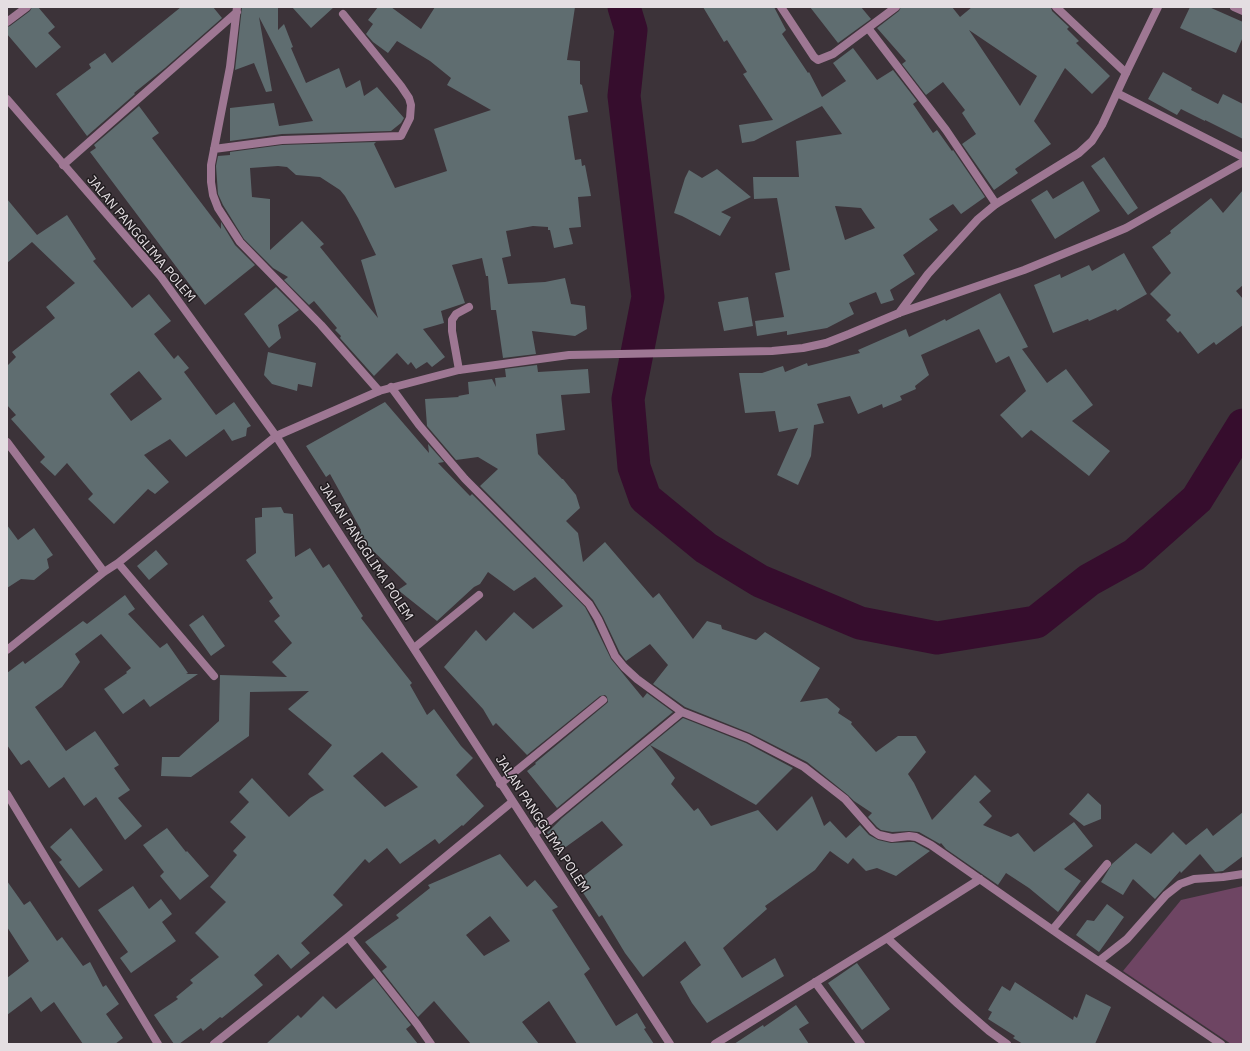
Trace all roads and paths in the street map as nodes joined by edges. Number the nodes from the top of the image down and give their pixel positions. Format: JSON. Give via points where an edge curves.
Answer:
{"nodes":[{"id":1,"x":27,"y":7,"type":"edge"},
{"id":2,"x":781,"y":7,"type":"edge"},
{"id":3,"x":896,"y":7,"type":"edge"},
{"id":4,"x":1056,"y":7,"type":"edge"},
{"id":5,"x":1158,"y":7,"type":"edge"},
{"id":6,"x":1234,"y":7,"type":"edge"},
{"id":7,"x":237,"y":10,"type":"edge"},
{"id":8,"x":1243,"y":11,"type":"edge"},
{"id":9,"x":343,"y":14,"type":"dead end"},
{"id":10,"x":7,"y":22,"type":"edge"},
{"id":11,"x":868,"y":28,"type":"junction"},
{"id":12,"x":1126,"y":73,"type":"junction"},
{"id":13,"x":1117,"y":93,"type":"junction"},
{"id":14,"x":7,"y":99,"type":"edge"},
{"id":15,"x":214,"y":149,"type":"junction"},
{"id":16,"x":1243,"y":157,"type":"edge"},
{"id":17,"x":1243,"y":162,"type":"edge"},
{"id":18,"x":63,"y":164,"type":"junction"},
{"id":19,"x":996,"y":204,"type":"junction"},
{"id":20,"x":469,"y":308,"type":"dead end"},
{"id":21,"x":899,"y":313,"type":"junction"},
{"id":22,"x":459,"y":370,"type":"junction"},
{"id":23,"x":391,"y":387,"type":"junction"},
{"id":24,"x":378,"y":390,"type":"junction"},
{"id":25,"x":276,"y":436,"type":"junction"},
{"id":26,"x":7,"y":442,"type":"edge"},
{"id":27,"x":118,"y":564,"type":"junction"},
{"id":28,"x":104,"y":572,"type":"junction"},
{"id":29,"x":479,"y":595,"type":"dead end"},
{"id":30,"x":414,"y":648,"type":"junction"},
{"id":31,"x":7,"y":650,"type":"edge"},
{"id":32,"x":214,"y":676,"type":"dead end"},
{"id":33,"x":603,"y":700,"type":"dead end"},
{"id":34,"x":682,"y":712,"type":"junction"},
{"id":35,"x":500,"y":784,"type":"junction"},
{"id":36,"x":7,"y":794,"type":"edge"},
{"id":37,"x":512,"y":802,"type":"junction"},
{"id":38,"x":534,"y":834,"type":"junction"},
{"id":39,"x":1107,"y":864,"type":"dead end"},
{"id":40,"x":1243,"y":874,"type":"edge"},
{"id":41,"x":980,"y":879,"type":"junction"},
{"id":42,"x":1052,"y":930,"type":"junction"},
{"id":43,"x":348,"y":937,"type":"junction"},
{"id":44,"x":887,"y":938,"type":"junction"},
{"id":45,"x":1099,"y":961,"type":"junction"},
{"id":46,"x":815,"y":982,"type":"junction"},
{"id":47,"x":158,"y":1044,"type":"edge"},
{"id":48,"x":214,"y":1044,"type":"edge"},
{"id":49,"x":431,"y":1044,"type":"edge"},
{"id":50,"x":670,"y":1044,"type":"edge"},
{"id":51,"x":715,"y":1044,"type":"edge"},
{"id":52,"x":861,"y":1044,"type":"edge"},
{"id":53,"x":1007,"y":1044,"type":"edge"},
{"id":54,"x":1221,"y":1044,"type":"edge"}],
"edges":[{"from":1,"to":10,"type":"street"},
{"from":2,"to":11,"type":"street","via":[[818,60],[832,54]]},
{"from":3,"to":11,"type":"street"},
{"from":4,"to":12,"type":"street"},
{"from":5,"to":12,"type":"street"},
{"from":6,"to":8,"type":"street"},
{"from":7,"to":15,"type":"street","via":[[230,68]]},
{"from":7,"to":18,"type":"street"},
{"from":9,"to":15,"type":"street","via":[[409,98],[410,118],[401,136],[282,140]]},
{"from":11,"to":19,"type":"street","via":[[946,130]]},
{"from":12,"to":13,"type":"street"},
{"from":13,"to":16,"type":"street"},
{"from":13,"to":19,"type":"street","via":[[1092,141],[1079,153]]},
{"from":14,"to":18,"type":"street","name":"JALAN PANGGLIMA POLEM"},
{"from":15,"to":24,"type":"street","via":[[211,165],[212,188],[218,208],[226,222],[240,242],[321,325]]},
{"from":17,"to":21,"type":"street","via":[[1126,228],[1095,242],[1024,270]]},
{"from":18,"to":25,"type":"street","name":"JALAN PANGGLIMA POLEM","via":[[161,277]]},
{"from":19,"to":21,"type":"street","via":[[949,250]]},
{"from":20,"to":22,"type":"street","via":[[456,314],[452,320]]},
{"from":21,"to":22,"type":"street","via":[[826,343],[803,348],[569,355]]},
{"from":22,"to":23,"type":"street"},
{"from":23,"to":24,"type":"street"},
{"from":23,"to":34,"type":"street","via":[[465,479],[589,604],[615,656],[624,667]]},
{"from":24,"to":25,"type":"street"},
{"from":25,"to":27,"type":"street"},
{"from":25,"to":30,"type":"street","name":"JALAN PANGGLIMA POLEM"},
{"from":26,"to":28,"type":"street"},
{"from":27,"to":28,"type":"street"},
{"from":27,"to":32,"type":"street"},
{"from":28,"to":31,"type":"street"},
{"from":29,"to":30,"type":"street"},
{"from":30,"to":35,"type":"street","name":"JALAN PANGGLIMA POLEM"},
{"from":33,"to":35,"type":"street"},
{"from":34,"to":38,"type":"street"},
{"from":34,"to":41,"type":"street","via":[[748,738],[799,764],[845,799],[873,831],[892,838],[909,836],[921,839]]},
{"from":35,"to":37,"type":"street","name":"JALAN PANGGLIMA POLEM"},
{"from":36,"to":47,"type":"street"},
{"from":37,"to":38,"type":"street","name":"JALAN PANGGLIMA POLEM"},
{"from":37,"to":43,"type":"street"},
{"from":38,"to":50,"type":"street","name":"JALAN PANGGLIMA POLEM"},
{"from":39,"to":42,"type":"street"},
{"from":40,"to":45,"type":"street","via":[[1194,879],[1180,884],[1166,895],[1127,939]]},
{"from":41,"to":42,"type":"street"},
{"from":41,"to":44,"type":"street"},
{"from":42,"to":45,"type":"street"},
{"from":43,"to":48,"type":"street"},
{"from":43,"to":49,"type":"street"},
{"from":44,"to":46,"type":"street"},
{"from":44,"to":53,"type":"street","via":[[958,1004]]},
{"from":45,"to":54,"type":"street"},
{"from":46,"to":51,"type":"street"},
{"from":46,"to":52,"type":"street"}]}
